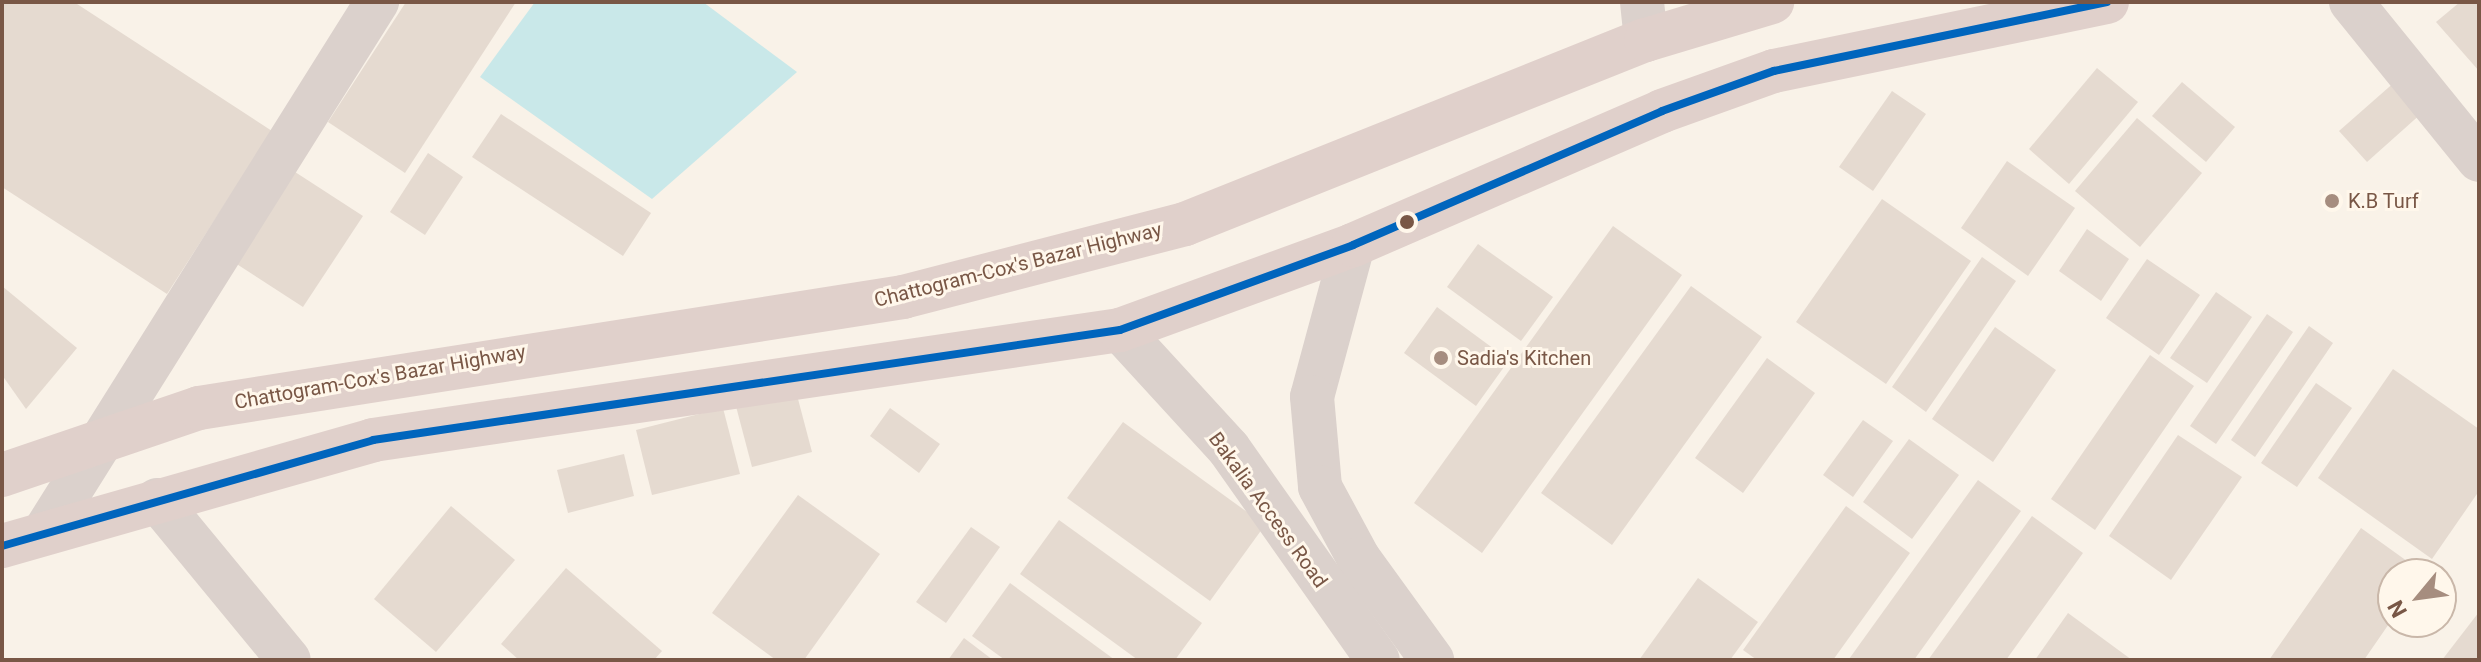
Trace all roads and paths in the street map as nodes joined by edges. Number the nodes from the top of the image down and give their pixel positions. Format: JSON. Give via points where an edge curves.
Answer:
{"nodes":[{"id":1,"x":377,"y":2,"type":"edge"},
{"id":2,"x":1772,"y":2,"type":"edge"},
{"id":3,"x":2107,"y":2,"type":"edge"},
{"id":4,"x":2351,"y":2,"type":"edge"},
{"id":5,"x":1644,"y":21,"type":"edge"},
{"id":6,"x":2479,"y":160,"type":"edge"},
{"id":7,"x":1353,"y":245,"type":"junction"},
{"id":8,"x":1120,"y":330,"type":"junction"},
{"id":9,"x":102,"y":440,"type":"junction"},
{"id":10,"x":2,"y":475,"type":"edge"},
{"id":11,"x":157,"y":500,"type":"junction"},
{"id":12,"x":1329,"y":504,"type":"junction"},
{"id":13,"x":45,"y":531,"type":"junction"},
{"id":14,"x":1287,"y":536,"type":"junction"},
{"id":15,"x":2,"y":546,"type":"edge"},
{"id":16,"x":289,"y":660,"type":"edge"},
{"id":17,"x":1378,"y":660,"type":"edge"},
{"id":18,"x":1432,"y":660,"type":"edge"}],
"edges":[{"from":1,"to":9,"type":"street"},
{"from":2,"to":5,"type":"highway","name":"Chattogram-Cox's Bazar Highway"},
{"from":3,"to":7,"type":"highway","via":[[1774,71],[1662,111]]},
{"from":4,"to":6,"type":"street"},
{"from":5,"to":9,"type":"highway","name":"Chattogram-Cox's Bazar Highway","via":[[1170,228],[903,297],[199,408]]},
{"from":7,"to":8,"type":"highway"},
{"from":7,"to":12,"type":"street","via":[[1312,397],[1320,487]]},
{"from":8,"to":11,"type":"highway","via":[[373,440]]},
{"from":8,"to":14,"type":"street","name":"Bakalia Access Road","via":[[1229,449]]},
{"from":9,"to":10,"type":"highway","name":"Chattogram-Cox's Bazar Highway"},
{"from":9,"to":13,"type":"street"},
{"from":11,"to":13,"type":"highway"},
{"from":11,"to":16,"type":"street"},
{"from":12,"to":14,"type":"street"},
{"from":12,"to":18,"type":"street"},
{"from":13,"to":15,"type":"highway"},
{"from":14,"to":17,"type":"street","name":"Bakalia Access Road"}]}
